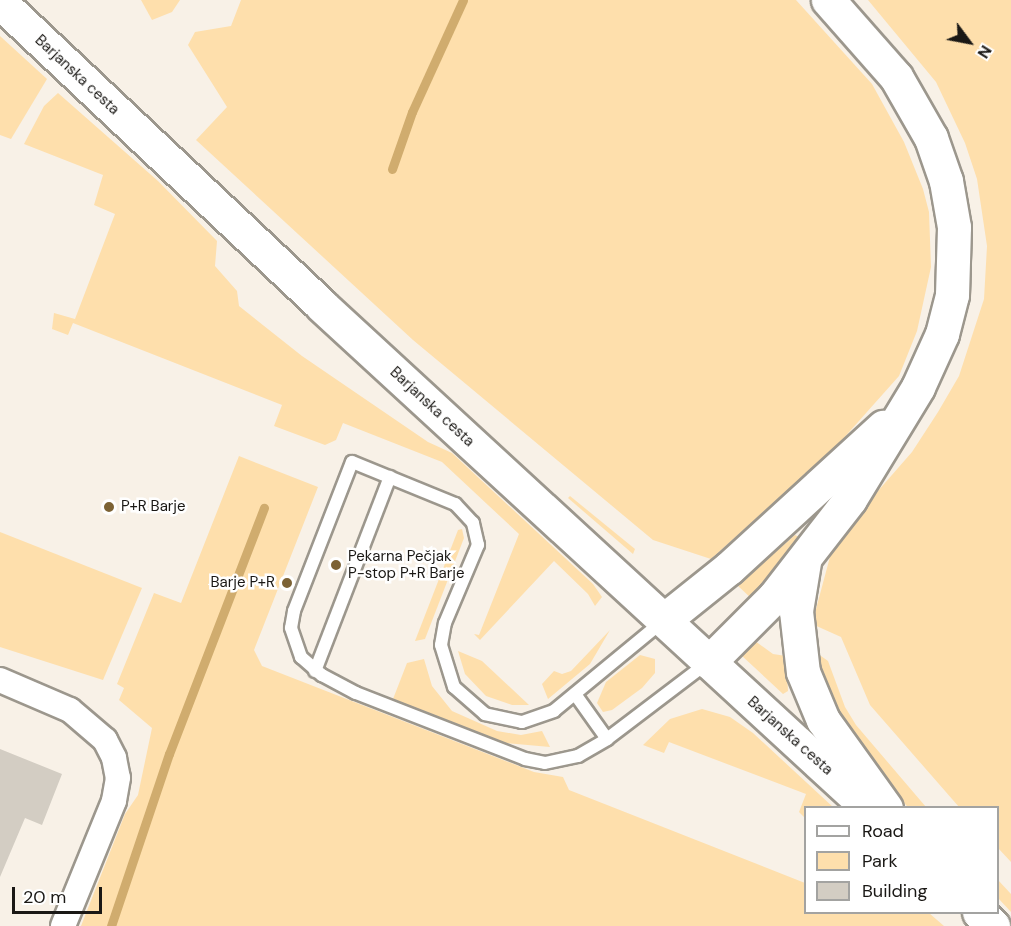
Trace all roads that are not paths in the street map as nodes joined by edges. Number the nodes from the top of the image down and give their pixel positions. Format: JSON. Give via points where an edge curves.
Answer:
{"nodes":[{"id":1,"x":828,"y":0,"type":"edge"},
{"id":2,"x":0,"y":2,"type":"edge"},
{"id":3,"x":909,"y":403,"type":"junction"},
{"id":4,"x":390,"y":477,"type":"junction"},
{"id":5,"x":804,"y":561,"type":"junction"},
{"id":6,"x":664,"y":620,"type":"junction"},
{"id":7,"x":709,"y":662,"type":"junction"},
{"id":8,"x":315,"y":671,"type":"junction"},
{"id":9,"x":0,"y":680,"type":"edge"},
{"id":10,"x":574,"y":694,"type":"junction"},
{"id":11,"x":607,"y":739,"type":"junction"},
{"id":12,"x":867,"y":806,"type":"edge"},
{"id":13,"x":885,"y":806,"type":"edge"},
{"id":14,"x":981,"y":914,"type":"edge"},
{"id":15,"x":63,"y":926,"type":"edge"},
{"id":16,"x":993,"y":926,"type":"edge"}],
"edges":[{"from":1,"to":3,"type":"main road","via":[[880,56],[907,94],[931,138],[951,204],[956,250],[952,295],[935,352]]},
{"from":2,"to":6,"type":"main road","name":"Barjanska cesta"},
{"from":3,"to":5,"type":"main road","via":[[856,489]]},
{"from":3,"to":6,"type":"main road","via":[[729,568]]},
{"from":4,"to":8,"type":"lane"},
{"from":4,"to":8,"type":"lane","via":[[352,462],[294,611],[291,628],[296,648]]},
{"from":4,"to":10,"type":"lane","via":[[433,494],[467,514],[478,534],[442,635],[443,662],[454,687],[474,707],[509,721],[545,715]]},
{"from":5,"to":7,"type":"main road","via":[[752,622]]},
{"from":5,"to":13,"type":"main road","via":[[796,611],[803,672],[823,720]]},
{"from":6,"to":7,"type":"main road","name":"Barjanska cesta"},
{"from":6,"to":10,"type":"lane"},
{"from":7,"to":11,"type":"lane"},
{"from":7,"to":12,"type":"main road","name":"Barjanska cesta"},
{"from":8,"to":11,"type":"lane","via":[[356,693],[525,759],[557,762],[578,756]]},
{"from":9,"to":15,"type":"street","via":[[70,710],[105,740],[114,758],[118,778],[114,801]]},
{"from":10,"to":11,"type":"lane"},
{"from":14,"to":16,"type":"main road"}]}
